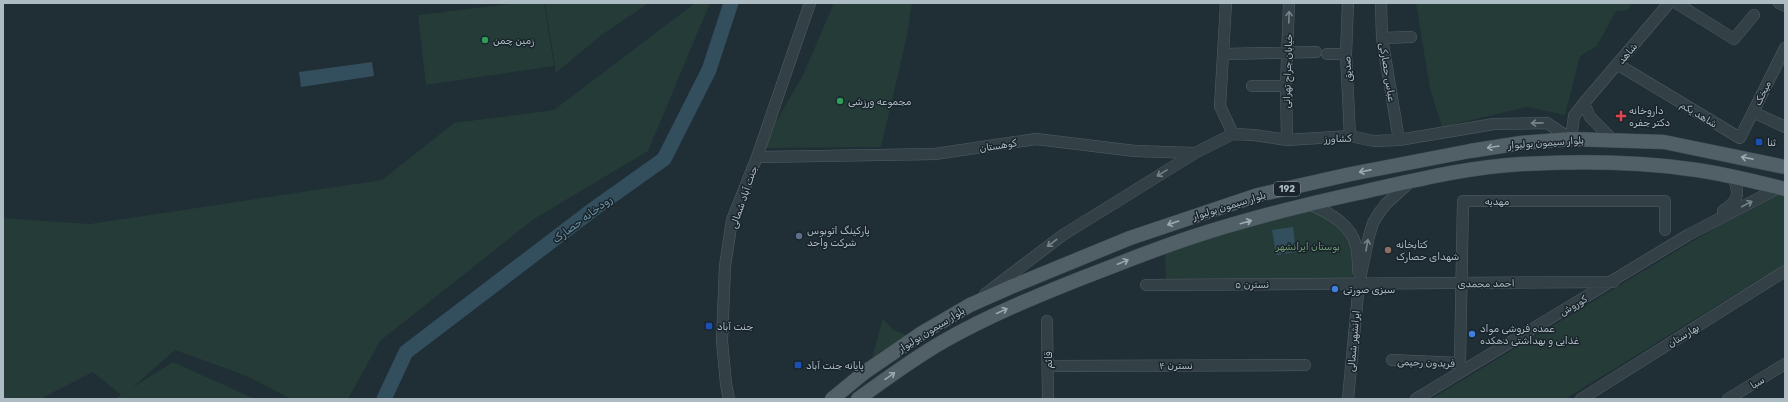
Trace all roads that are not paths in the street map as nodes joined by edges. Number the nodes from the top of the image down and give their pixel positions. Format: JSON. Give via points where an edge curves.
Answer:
{"nodes":[{"id":1,"x":810,"y":3,"type":"edge"},
{"id":2,"x":1226,"y":3,"type":"edge"},
{"id":3,"x":1289,"y":3,"type":"edge"},
{"id":4,"x":1348,"y":3,"type":"edge"},
{"id":5,"x":1381,"y":3,"type":"edge"},
{"id":6,"x":1669,"y":3,"type":"edge"},
{"id":7,"x":1676,"y":3,"type":"edge"},
{"id":8,"x":1779,"y":3,"type":"edge"},
{"id":9,"x":1785,"y":6,"type":"edge"},
{"id":10,"x":1754,"y":15,"type":"dead end"},
{"id":11,"x":1411,"y":37,"type":"dead end"},
{"id":12,"x":1382,"y":38,"type":"junction"},
{"id":13,"x":1785,"y":48,"type":"edge"},
{"id":14,"x":1316,"y":52,"type":"dead end"},
{"id":15,"x":1223,"y":54,"type":"junction"},
{"id":16,"x":1288,"y":54,"type":"junction"},
{"id":17,"x":1327,"y":54,"type":"dead end"},
{"id":18,"x":1346,"y":54,"type":"junction"},
{"id":19,"x":1782,"y":63,"type":"edge"},
{"id":20,"x":1617,"y":64,"type":"junction"},
{"id":21,"x":1252,"y":86,"type":"dead end"},
{"id":22,"x":1286,"y":86,"type":"junction"},
{"id":23,"x":1584,"y":103,"type":"junction"},
{"id":24,"x":1753,"y":112,"type":"junction"},
{"id":25,"x":1785,"y":127,"type":"edge"},
{"id":26,"x":1234,"y":134,"type":"junction"},
{"id":27,"x":1350,"y":136,"type":"junction"},
{"id":28,"x":1740,"y":138,"type":"joint"},
{"id":29,"x":1571,"y":139,"type":"junction"},
{"id":30,"x":1286,"y":140,"type":"junction"},
{"id":31,"x":1399,"y":140,"type":"junction"},
{"id":32,"x":1613,"y":140,"type":"junction"},
{"id":33,"x":1195,"y":153,"type":"junction"},
{"id":34,"x":757,"y":157,"type":"junction"},
{"id":35,"x":1785,"y":167,"type":"edge"},
{"id":36,"x":1733,"y":176,"type":"junction"},
{"id":37,"x":1412,"y":180,"type":"junction"},
{"id":38,"x":1782,"y":188,"type":"edge"},
{"id":39,"x":1308,"y":204,"type":"junction"},
{"id":40,"x":1665,"y":230,"type":"dead end"},
{"id":41,"x":1688,"y":235,"type":"junction"},
{"id":42,"x":1785,"y":271,"type":"edge"},
{"id":43,"x":1613,"y":282,"type":"junction"},
{"id":44,"x":1359,"y":283,"type":"junction"},
{"id":45,"x":1461,"y":284,"type":"junction"},
{"id":46,"x":1146,"y":285,"type":"dead end"},
{"id":47,"x":970,"y":305,"type":"junction"},
{"id":48,"x":1047,"y":322,"type":"dead end"},
{"id":49,"x":1392,"y":360,"type":"dead end"},
{"id":50,"x":1460,"y":363,"type":"joint"},
{"id":51,"x":1785,"y":364,"type":"edge"},
{"id":52,"x":1304,"y":365,"type":"dead end"},
{"id":53,"x":1048,"y":366,"type":"junction"},
{"id":54,"x":729,"y":399,"type":"edge"},
{"id":55,"x":832,"y":399,"type":"edge"},
{"id":56,"x":858,"y":399,"type":"edge"},
{"id":57,"x":1048,"y":399,"type":"edge"},
{"id":58,"x":1348,"y":399,"type":"edge"},
{"id":59,"x":1416,"y":399,"type":"edge"},
{"id":60,"x":1581,"y":399,"type":"edge"},
{"id":61,"x":1728,"y":399,"type":"edge"}],
"edges":[{"from":1,"to":34,"type":"street","name":"جنت آباد شمالی"},
{"from":2,"to":15,"type":"street"},
{"from":16,"to":3,"type":"street","name":"خیابان جراح تهرانی","one_way":true},
{"from":4,"to":18,"type":"street","name":"صدیق"},
{"from":5,"to":12,"type":"street","name":"عباس حصارکی"},
{"from":6,"to":20,"type":"street","name":"شاهد"},
{"from":7,"to":10,"type":"street","via":[[1734,39]]},
{"from":8,"to":9,"type":"street"},
{"from":11,"to":12,"type":"street"},
{"from":12,"to":31,"type":"street","name":"عباس حصارکی"},
{"from":13,"to":19,"type":"street","name":"میخک"},
{"from":14,"to":16,"type":"street"},
{"from":15,"to":16,"type":"street"},
{"from":15,"to":26,"type":"street","via":[[1220,106]]},
{"from":16,"to":22,"type":"street","name":"خیابان جراح تهرانی"},
{"from":17,"to":18,"type":"street"},
{"from":18,"to":27,"type":"street","name":"صدیق"},
{"from":19,"to":24,"type":"street","name":"میخک"},
{"from":20,"to":23,"type":"street","name":"شاهد"},
{"from":20,"to":28,"type":"street","name":"شاهد یکم"},
{"from":21,"to":22,"type":"street"},
{"from":22,"to":30,"type":"street","name":"خیابان جراح تهرانی"},
{"from":23,"to":29,"type":"street","name":"شاهد","via":[[1574,116]]},
{"from":23,"to":32,"type":"street","via":[[1590,117]]},
{"from":24,"to":25,"type":"street"},
{"from":24,"to":28,"type":"street","name":"میخک"},
{"from":26,"to":30,"type":"street","name":"کشاورز"},
{"from":26,"to":33,"type":"street","name":"کوهستان"},
{"from":27,"to":30,"type":"street","name":"کشاورز"},
{"from":27,"to":31,"type":"street","name":"کشاورز","via":[[1374,141]]},
{"from":29,"to":31,"type":"street","name":"کشاورز","one_way":true,"via":[[1547,123],[1494,124]]},
{"from":29,"to":32,"type":"main road","name":"بلوار سیمون بولیوار","number":"192"},
{"from":29,"to":47,"type":"main road","name":"بلوار سیمون بولیوار","number":"192","one_way":true,"via":[[1470,150],[1258,195],[1130,238]]},
{"from":35,"to":32,"type":"main road","name":"بلوار سیمون بولیوار","number":"192","one_way":true,"via":[[1664,142]]},
{"from":33,"to":34,"type":"street","name":"کوهستان","via":[[1135,151],[1036,139],[935,154]]},
{"from":33,"to":47,"type":"street","one_way":true,"via":[[1063,235]]},
{"from":34,"to":54,"type":"street","name":"جنت آباد شمالی","via":[[732,220],[725,266],[722,341]]},
{"from":36,"to":37,"type":"main road","name":"بلوار سیمون بولیوار","number":"192","via":[[1646,165],[1563,163],[1479,168]]},
{"from":36,"to":38,"type":"main road","name":"بلوار سیمون بولیوار","number":"192"},
{"from":36,"to":41,"type":"street","via":[[1738,194],[1734,202]]},
{"from":37,"to":39,"type":"main road","name":"بلوار سیمون بولیوار","number":"192"},
{"from":44,"to":37,"type":"street","one_way":true,"via":[[1373,222],[1386,204]]},
{"from":41,"to":38,"type":"street","one_way":true},
{"from":39,"to":44,"type":"street","via":[[1333,216],[1348,230],[1357,246]]},
{"from":56,"to":39,"type":"main road","name":"بلوار سیمون بولیوار","number":"192","one_way":true,"via":[[942,342],[1002,310],[1138,256],[1193,237]]},
{"from":40,"to":45,"type":"street","name":"مهدیه","via":[[1665,201],[1462,201]]},
{"from":41,"to":43,"type":"street","name":"کوروش"},
{"from":42,"to":60,"type":"street","name":"بهارستان"},
{"from":43,"to":45,"type":"street","name":"احمد محمدی"},
{"from":43,"to":59,"type":"street","name":"کوروش"},
{"from":44,"to":45,"type":"street","name":"احمد محمدی"},
{"from":44,"to":46,"type":"street","name":"نسترن ۵"},
{"from":44,"to":58,"type":"street","name":"ایرانشهر شمالی"},
{"from":45,"to":50,"type":"street","name":"مهدیه"},
{"from":47,"to":55,"type":"main road","name":"بلوار سیمون بولیوار","number":"192","via":[[922,333],[865,372]]},
{"from":48,"to":53,"type":"street","name":"قائم"},
{"from":49,"to":50,"type":"street","name":"فریدون رحیمی"},
{"from":51,"to":61,"type":"street","name":"سبا"},
{"from":52,"to":53,"type":"street","name":"نسترن ۴"},
{"from":53,"to":57,"type":"street","name":"قائم"}]}
